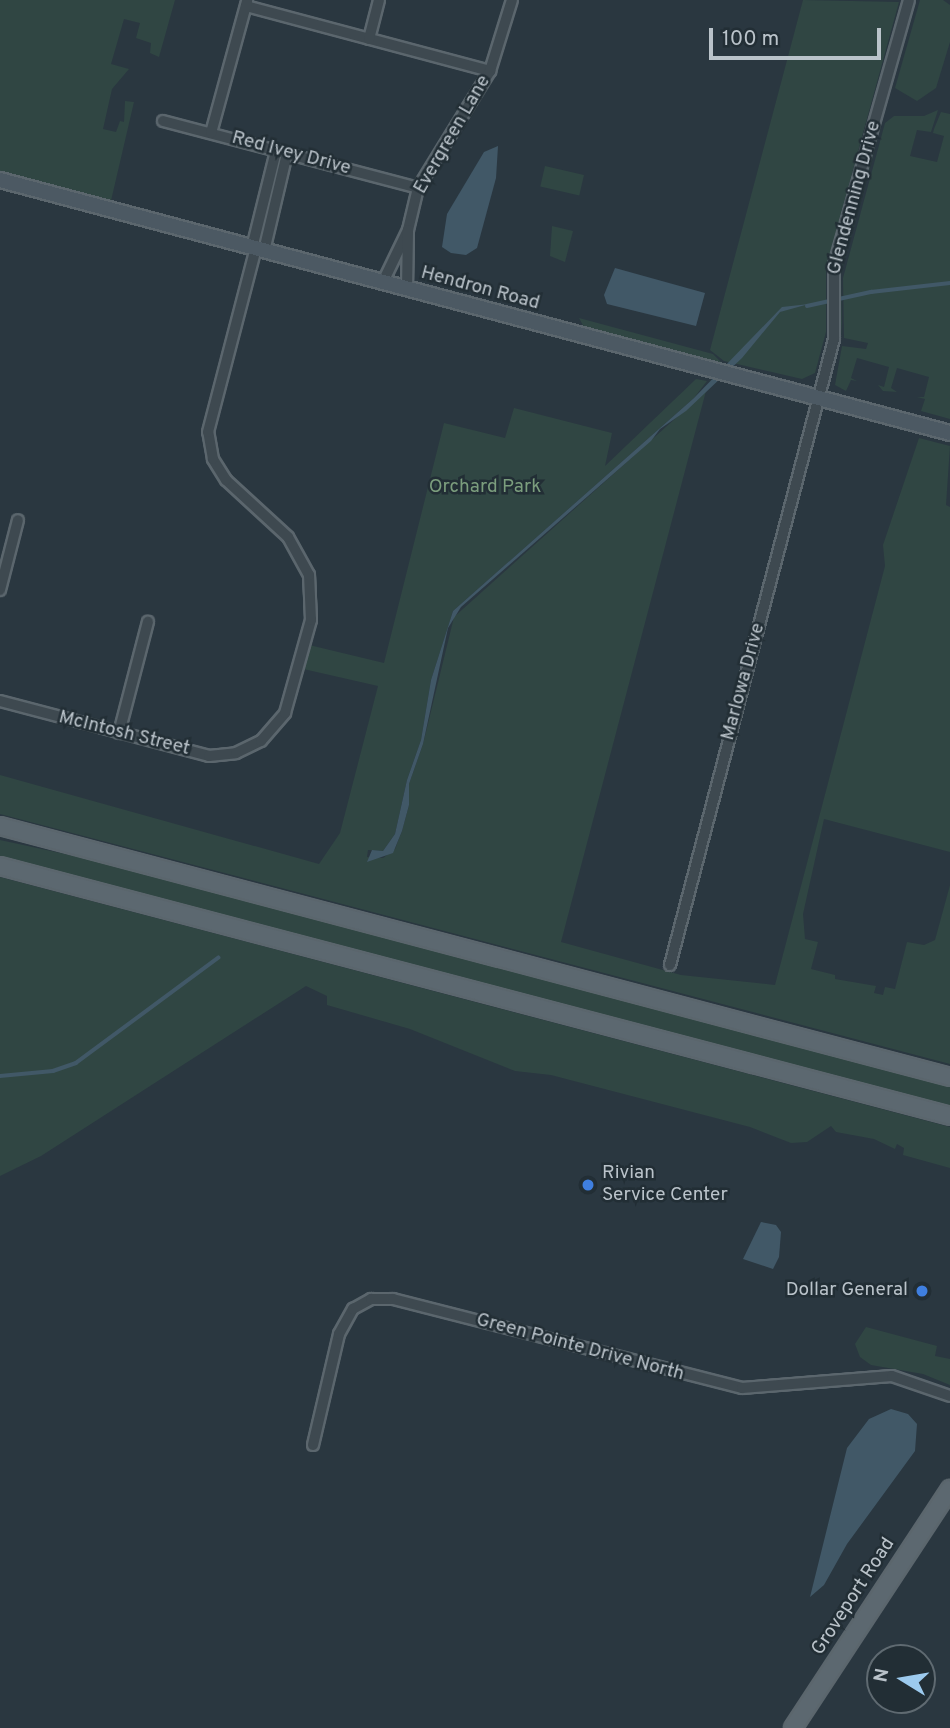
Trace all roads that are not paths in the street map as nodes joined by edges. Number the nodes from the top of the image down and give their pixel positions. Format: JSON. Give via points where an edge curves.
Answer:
{"nodes":[{"id":1,"x":379,"y":0,"type":"edge"},
{"id":2,"x":512,"y":0,"type":"edge"},
{"id":3,"x":909,"y":0,"type":"edge"},
{"id":4,"x":246,"y":3,"type":"edge"},
{"id":5,"x":369,"y":38,"type":"junction"},
{"id":6,"x":490,"y":71,"type":"junction"},
{"id":7,"x":163,"y":121,"type":"dead end"},
{"id":8,"x":211,"y":134,"type":"junction"},
{"id":9,"x":276,"y":151,"type":"junction"},
{"id":10,"x":287,"y":154,"type":"junction"},
{"id":11,"x":0,"y":180,"type":"edge"},
{"id":12,"x":418,"y":188,"type":"junction"},
{"id":13,"x":408,"y":230,"type":"junction"},
{"id":14,"x":257,"y":249,"type":"junction"},
{"id":15,"x":383,"y":282,"type":"junction"},
{"id":16,"x":407,"y":289,"type":"junction"},
{"id":17,"x":818,"y":399,"type":"junction"},
{"id":18,"x":950,"y":433,"type":"edge"},
{"id":19,"x":18,"y":520,"type":"dead end"},
{"id":20,"x":0,"y":590,"type":"edge"},
{"id":21,"x":148,"y":622,"type":"dead end"},
{"id":22,"x":0,"y":701,"type":"edge"},
{"id":23,"x":119,"y":733,"type":"junction"},
{"id":24,"x":0,"y":826,"type":"edge"},
{"id":25,"x":0,"y":866,"type":"edge"},
{"id":26,"x":670,"y":965,"type":"dead end"},
{"id":27,"x":950,"y":1077,"type":"edge"},
{"id":28,"x":950,"y":1116,"type":"edge"},
{"id":29,"x":950,"y":1396,"type":"edge"},
{"id":30,"x":313,"y":1445,"type":"dead end"},
{"id":31,"x":950,"y":1489,"type":"edge"},
{"id":32,"x":793,"y":1728,"type":"edge"}],
"edges":[{"from":1,"to":5,"type":"street"},
{"from":2,"to":6,"type":"street","name":"Evergreen Lane"},
{"from":3,"to":17,"type":"street","name":"Glendenning Drive","via":[[834,265],[834,339]]},
{"from":4,"to":5,"type":"street"},
{"from":4,"to":8,"type":"street"},
{"from":5,"to":6,"type":"street"},
{"from":6,"to":12,"type":"street","name":"Evergreen Lane"},
{"from":7,"to":8,"type":"street","name":"Red Ivey Drive"},
{"from":8,"to":9,"type":"street","name":"Red Ivey Drive"},
{"from":9,"to":10,"type":"street","name":"Red Ivey Drive"},
{"from":9,"to":14,"type":"street"},
{"from":10,"to":12,"type":"street","name":"Red Ivey Drive"},
{"from":10,"to":14,"type":"street"},
{"from":11,"to":14,"type":"street","name":"Hendron Road"},
{"from":12,"to":13,"type":"street","name":"Evergreen Lane"},
{"from":13,"to":15,"type":"street","name":"Evergreen Lane"},
{"from":13,"to":16,"type":"street","name":"Evergreen Lane"},
{"from":14,"to":15,"type":"street","name":"Hendron Road"},
{"from":14,"to":23,"type":"street","name":"McIntosh Street","via":[[212,406],[210,451],[226,480],[298,549],[309,575],[313,603],[285,713],[268,736],[248,748],[209,756]]},
{"from":15,"to":16,"type":"street","name":"Hendron Road"},
{"from":16,"to":17,"type":"street","name":"Hendron Road"},
{"from":17,"to":18,"type":"street","name":"Hendron Road"},
{"from":17,"to":26,"type":"street","name":"Marlowa Drive"},
{"from":19,"to":20,"type":"street"},
{"from":21,"to":23,"type":"street"},
{"from":22,"to":23,"type":"street","name":"McIntosh Street"},
{"from":24,"to":27,"type":"main road"},
{"from":25,"to":28,"type":"main road"},
{"from":29,"to":30,"type":"street","name":"Green Pointe Drive North","via":[[892,1376],[742,1388],[393,1299],[371,1299],[353,1310],[339,1334]]},
{"from":31,"to":32,"type":"main road","name":"Groveport Road"}]}
